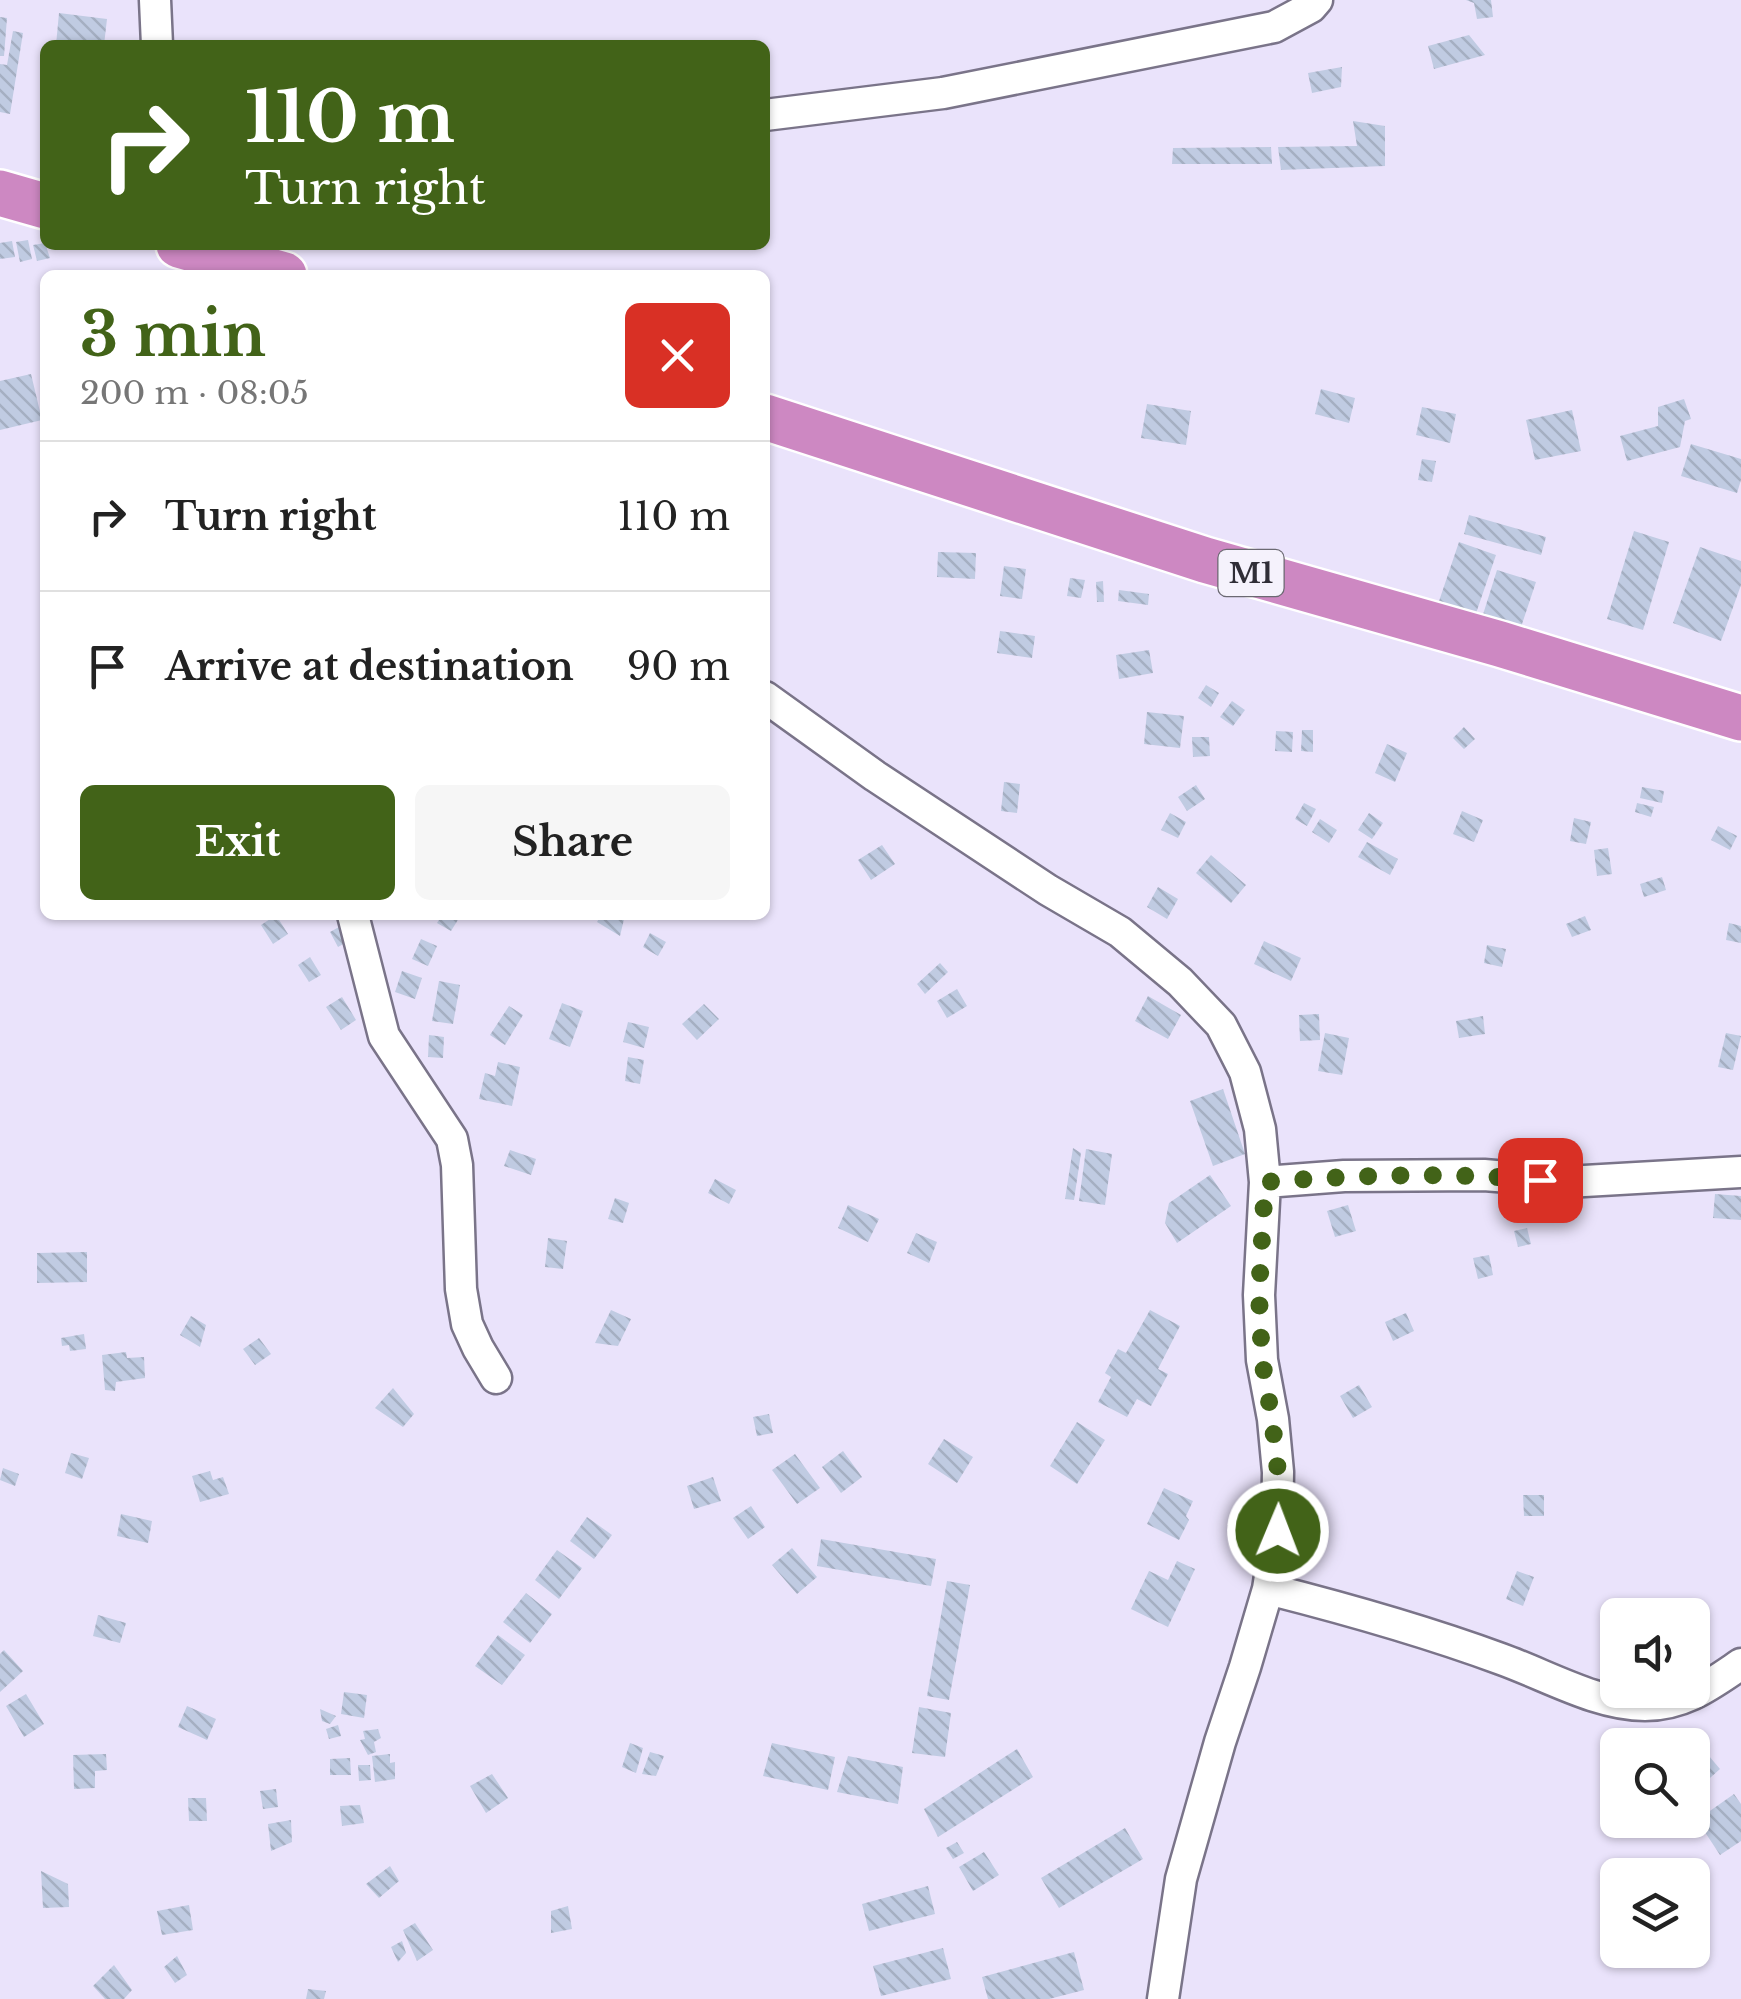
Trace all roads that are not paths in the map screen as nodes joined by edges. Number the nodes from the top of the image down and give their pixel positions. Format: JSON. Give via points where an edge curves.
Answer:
{"nodes":[{"id":1,"x":155,"y":0,"type":"edge"},
{"id":2,"x":1317,"y":0,"type":"edge"},
{"id":3,"x":156,"y":40,"type":"edge"},
{"id":4,"x":770,"y":114,"type":"edge"},
{"id":5,"x":0,"y":193,"type":"edge"},
{"id":6,"x":40,"y":205,"type":"edge"},
{"id":7,"x":196,"y":250,"type":"edge"},
{"id":8,"x":266,"y":270,"type":"edge"},
{"id":9,"x":770,"y":419,"type":"edge"},
{"id":10,"x":770,"y":700,"type":"edge"},
{"id":11,"x":1741,"y":718,"type":"edge"},
{"id":12,"x":354,"y":920,"type":"edge"},
{"id":13,"x":1741,"y":1172,"type":"edge"},
{"id":14,"x":1265,"y":1182,"type":"junction"},
{"id":15,"x":496,"y":1378,"type":"dead end"},
{"id":16,"x":1268,"y":1589,"type":"junction"},
{"id":17,"x":1741,"y":1664,"type":"edge"},
{"id":18,"x":1163,"y":1999,"type":"edge"}],
"edges":[{"from":1,"to":3,"type":"street"},
{"from":2,"to":4,"type":"street","via":[[1274,27],[943,93]]},
{"from":5,"to":6,"type":"highway"},
{"from":7,"to":8,"type":"highway"},
{"from":9,"to":11,"type":"highway","number":"M1","via":[[1205,560]]},
{"from":10,"to":14,"type":"street","via":[[875,776],[1120,932],[1180,982],[1220,1025],[1245,1072]]},
{"from":12,"to":15,"type":"street","via":[[384,1036],[452,1140],[467,1324]]},
{"from":13,"to":14,"type":"street","via":[[1567,1182],[1484,1175]]},
{"from":14,"to":16,"type":"street","via":[[1259,1295],[1278,1472],[1278,1531]]},
{"from":16,"to":17,"type":"street","via":[[1428,1634],[1612,1702],[1676,1702]]},
{"from":16,"to":18,"type":"street","via":[[1181,1879]]}]}
